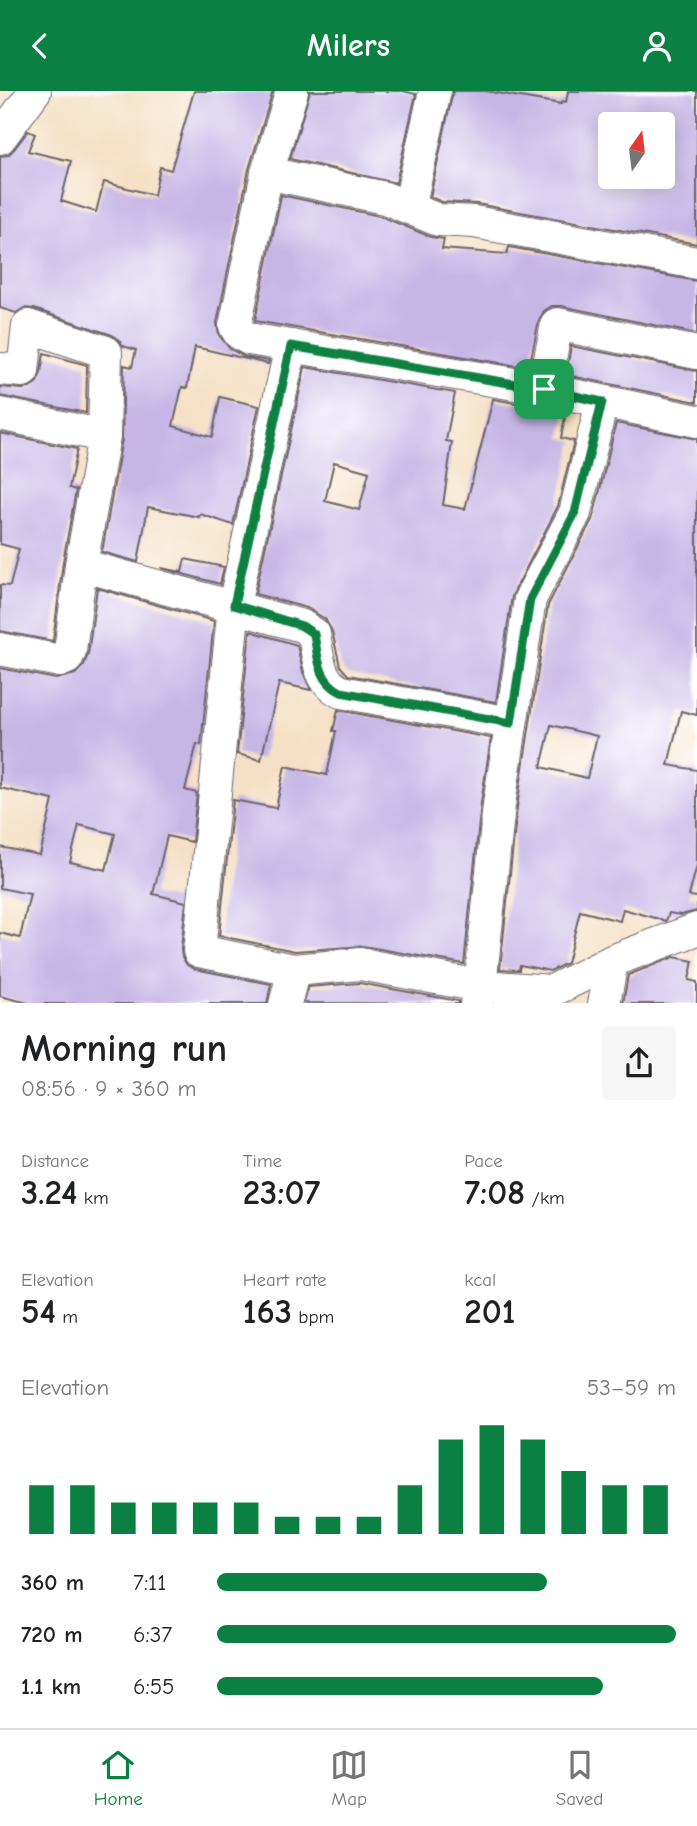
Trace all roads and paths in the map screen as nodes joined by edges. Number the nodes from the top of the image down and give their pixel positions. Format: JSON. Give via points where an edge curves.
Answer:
{"nodes":[{"id":1,"x":35,"y":91,"type":"edge"},
{"id":2,"x":292,"y":91,"type":"edge"},
{"id":3,"x":435,"y":91,"type":"edge"},
{"id":4,"x":1,"y":133,"type":"edge"},
{"id":5,"x":267,"y":173,"type":"junction"},
{"id":6,"x":409,"y":208,"type":"junction"},
{"id":7,"x":697,"y":263,"type":"edge"},
{"id":8,"x":291,"y":346,"type":"junction"},
{"id":9,"x":697,"y":353,"type":"edge"},
{"id":10,"x":0,"y":369,"type":"edge"},
{"id":11,"x":544,"y":389,"type":"junction"},
{"id":12,"x":602,"y":402,"type":"junction"},
{"id":13,"x":0,"y":414,"type":"edge"},
{"id":14,"x":697,"y":421,"type":"edge"},
{"id":15,"x":104,"y":436,"type":"junction"},
{"id":16,"x":81,"y":565,"type":"junction"},
{"id":17,"x":234,"y":605,"type":"junction"},
{"id":18,"x":1,"y":653,"type":"edge"},
{"id":19,"x":511,"y":723,"type":"junction"},
{"id":20,"x":697,"y":929,"type":"edge"},
{"id":21,"x":612,"y":961,"type":"junction"},
{"id":22,"x":294,"y":970,"type":"junction"},
{"id":23,"x":478,"y":995,"type":"edge"},
{"id":24,"x":285,"y":1003,"type":"edge"},
{"id":25,"x":604,"y":1003,"type":"edge"}],
"edges":[{"from":1,"to":4,"type":"street"},
{"from":2,"to":5,"type":"street"},
{"from":3,"to":6,"type":"street"},
{"from":5,"to":6,"type":"street","via":[[385,198]]},
{"from":5,"to":8,"type":"street","via":[[235,326],[249,339]]},
{"from":6,"to":7,"type":"street","via":[[438,220],[474,222]]},
{"from":8,"to":11,"type":"street"},
{"from":8,"to":17,"type":"street"},
{"from":9,"to":11,"type":"street","via":[[557,324]]},
{"from":10,"to":15,"type":"street","via":[[23,371],[28,326],[106,352]]},
{"from":11,"to":12,"type":"street"},
{"from":12,"to":14,"type":"street"},
{"from":12,"to":19,"type":"street","via":[[575,513],[530,599]]},
{"from":13,"to":15,"type":"street"},
{"from":15,"to":16,"type":"street"},
{"from":16,"to":17,"type":"street"},
{"from":16,"to":18,"type":"street","via":[[67,658]]},
{"from":17,"to":19,"type":"street","via":[[314,634],[320,670],[329,687]]},
{"from":17,"to":22,"type":"street","via":[[199,951]]},
{"from":19,"to":23,"type":"street"},
{"from":20,"to":21,"type":"street"},
{"from":21,"to":23,"type":"street","via":[[552,991]]},
{"from":21,"to":25,"type":"street"},
{"from":22,"to":23,"type":"street","via":[[360,964]]},
{"from":22,"to":24,"type":"street"}]}
